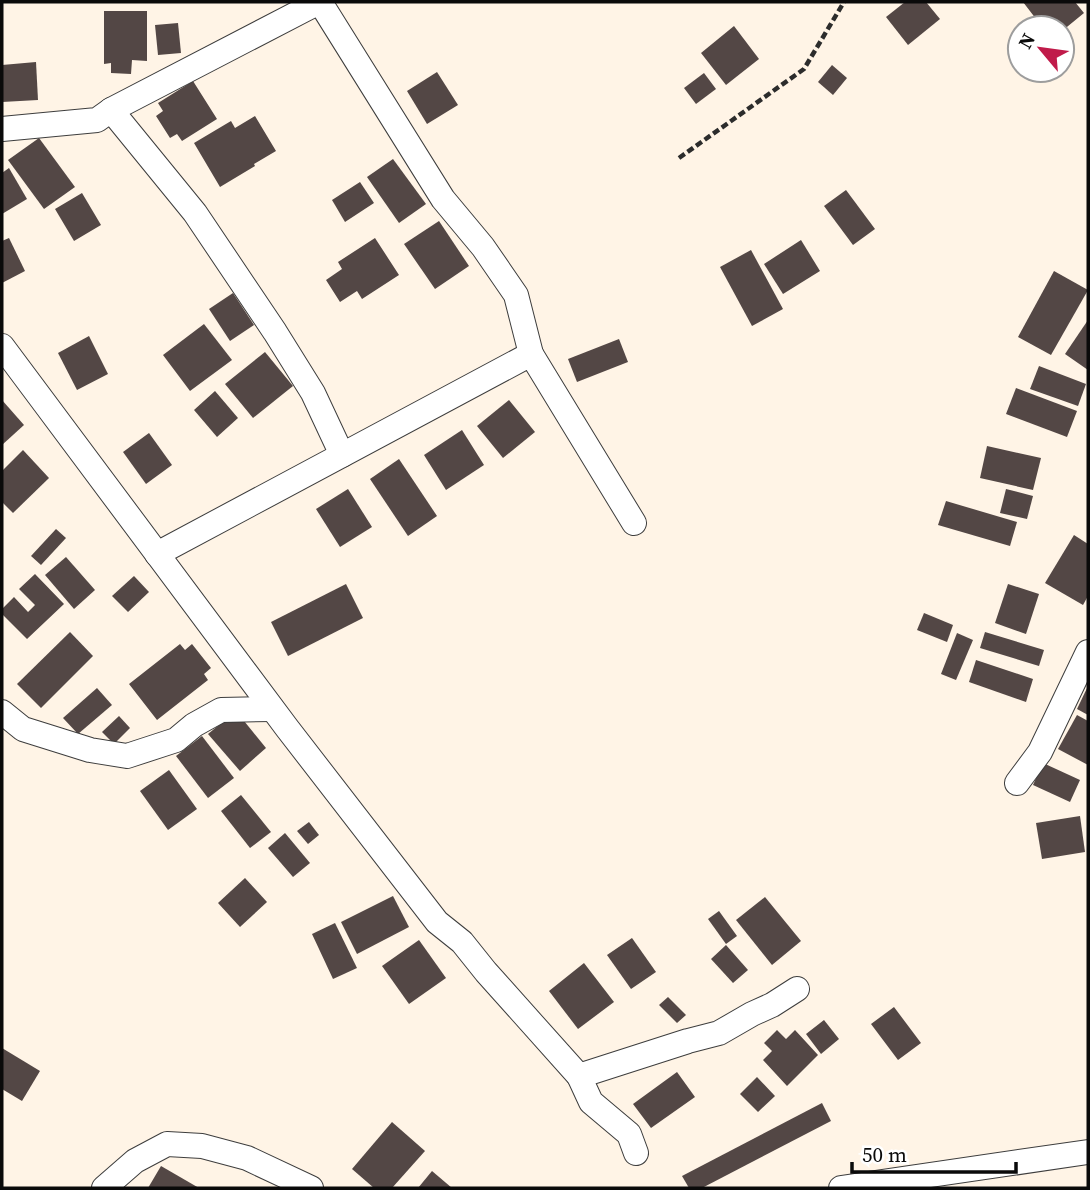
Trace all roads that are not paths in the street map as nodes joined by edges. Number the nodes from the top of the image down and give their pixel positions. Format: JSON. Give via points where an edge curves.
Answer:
{"nodes":[{"id":1,"x":319,"y":2,"type":"edge"},
{"id":2,"x":111,"y":110,"type":"junction"},
{"id":3,"x":2,"y":129,"type":"edge"},
{"id":4,"x":2,"y":346,"type":"edge"},
{"id":5,"x":531,"y":354,"type":"junction"},
{"id":6,"x":342,"y":455,"type":"junction"},
{"id":7,"x":634,"y":523,"type":"dead end"},
{"id":8,"x":157,"y":554,"type":"junction"},
{"id":9,"x":1088,"y":652,"type":"edge"},
{"id":10,"x":272,"y":709,"type":"junction"},
{"id":11,"x":2,"y":712,"type":"edge"},
{"id":12,"x":1017,"y":783,"type":"dead end"},
{"id":13,"x":797,"y":989,"type":"dead end"},
{"id":14,"x":579,"y":1076,"type":"junction"},
{"id":15,"x":1088,"y":1152,"type":"edge"},
{"id":16,"x":636,"y":1153,"type":"dead end"},
{"id":17,"x":104,"y":1188,"type":"edge"},
{"id":18,"x":311,"y":1188,"type":"edge"},
{"id":19,"x":841,"y":1188,"type":"edge"}],
"edges":[{"from":1,"to":2,"type":"street"},
{"from":1,"to":5,"type":"street","via":[[443,199],[516,295]]},
{"from":2,"to":3,"type":"street","via":[[97,120]]},
{"from":2,"to":6,"type":"street","via":[[195,213],[275,331],[313,393]]},
{"from":4,"to":8,"type":"street"},
{"from":5,"to":6,"type":"street"},
{"from":5,"to":7,"type":"street"},
{"from":6,"to":8,"type":"street"},
{"from":8,"to":10,"type":"street"},
{"from":9,"to":12,"type":"street","via":[[1040,752]]},
{"from":10,"to":11,"type":"street","via":[[221,710],[176,740],[127,756],[23,729]]},
{"from":10,"to":14,"type":"street","via":[[438,922],[462,942]]},
{"from":13,"to":14,"type":"street","via":[[719,1033]]},
{"from":14,"to":16,"type":"street","via":[[591,1102],[629,1134]]},
{"from":15,"to":19,"type":"street"},
{"from":17,"to":18,"type":"street","via":[[135,1161],[167,1144],[202,1146],[247,1158]]}]}
